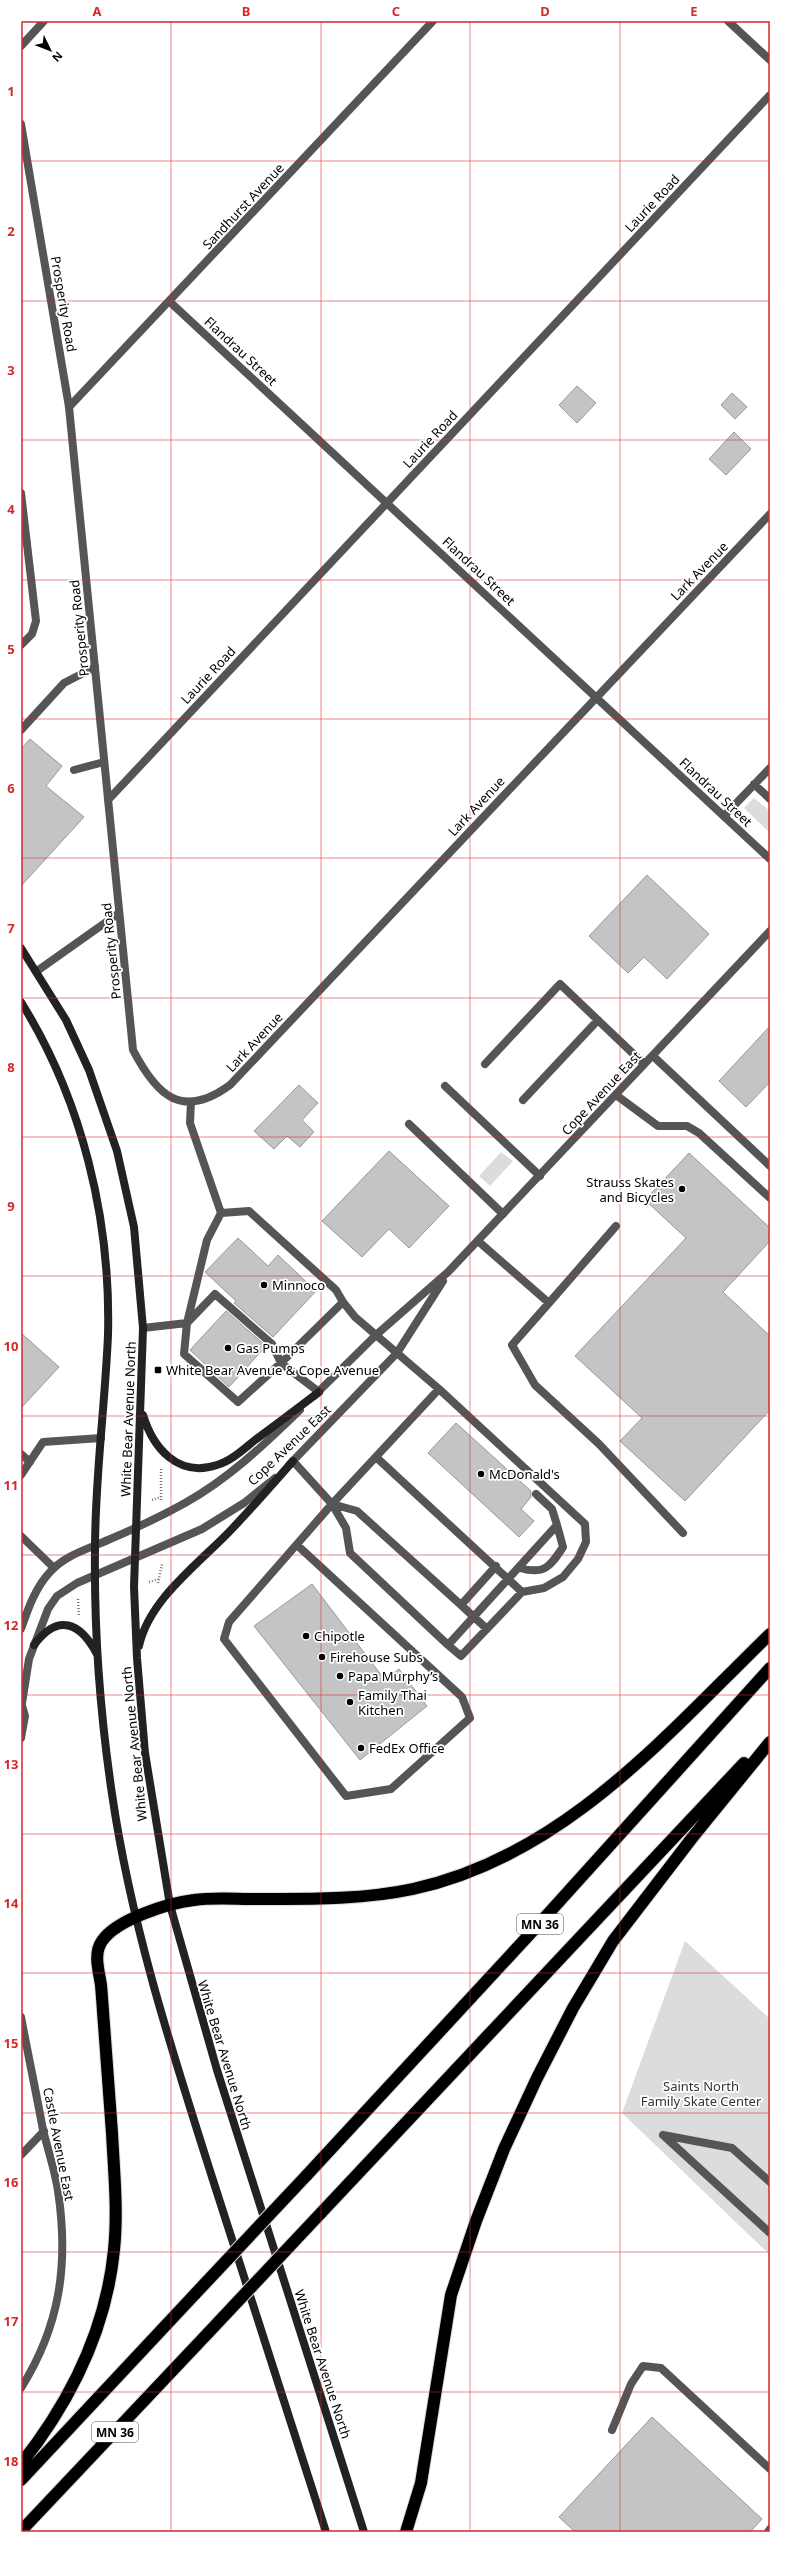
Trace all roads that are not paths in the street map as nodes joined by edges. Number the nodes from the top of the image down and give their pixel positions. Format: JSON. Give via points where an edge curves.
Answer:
{"nodes":[{"id":1,"x":44,"y":21,"type":"edge"},
{"id":2,"x":434,"y":21,"type":"edge"},
{"id":3,"x":728,"y":21,"type":"edge"},
{"id":4,"x":21,"y":46,"type":"edge"},
{"id":5,"x":770,"y":60,"type":"edge"},
{"id":6,"x":770,"y":95,"type":"edge"},
{"id":7,"x":21,"y":124,"type":"edge"},
{"id":8,"x":170,"y":302,"type":"junction"},
{"id":9,"x":69,"y":407,"type":"junction"},
{"id":10,"x":21,"y":493,"type":"edge"},
{"id":11,"x":387,"y":502,"type":"junction"},
{"id":12,"x":770,"y":514,"type":"edge"},
{"id":13,"x":21,"y":645,"type":"edge"},
{"id":14,"x":94,"y":667,"type":"junction"},
{"id":15,"x":596,"y":697,"type":"junction"},
{"id":16,"x":21,"y":730,"type":"edge"},
{"id":17,"x":104,"y":762,"type":"junction"},
{"id":18,"x":770,"y":768,"type":"edge"},
{"id":19,"x":74,"y":770,"type":"dead end"},
{"id":20,"x":754,"y":784,"type":"junction"},
{"id":21,"x":770,"y":799,"type":"edge"},
{"id":22,"x":108,"y":800,"type":"junction"},
{"id":23,"x":724,"y":816,"type":"junction"},
{"id":24,"x":770,"y":859,"type":"edge"},
{"id":25,"x":119,"y":913,"type":"junction"},
{"id":26,"x":770,"y":931,"type":"edge"},
{"id":27,"x":21,"y":948,"type":"edge"},
{"id":28,"x":37,"y":971,"type":"junction"},
{"id":29,"x":21,"y":1002,"type":"edge"},
{"id":30,"x":598,"y":1020,"type":"junction"},
{"id":31,"x":652,"y":1056,"type":"junction"},
{"id":32,"x":485,"y":1064,"type":"dead end"},
{"id":33,"x":644,"y":1064,"type":"junction"},
{"id":34,"x":445,"y":1086,"type":"dead end"},
{"id":35,"x":616,"y":1095,"type":"junction"},
{"id":36,"x":523,"y":1100,"type":"dead end"},
{"id":37,"x":191,"y":1102,"type":"junction"},
{"id":38,"x":409,"y":1124,"type":"dead end"},
{"id":39,"x":770,"y":1166,"type":"edge"},
{"id":40,"x":540,"y":1176,"type":"junction"},
{"id":41,"x":770,"y":1198,"type":"edge"},
{"id":42,"x":221,"y":1213,"type":"junction"},
{"id":43,"x":503,"y":1214,"type":"junction"},
{"id":44,"x":616,"y":1226,"type":"dead end"},
{"id":45,"x":478,"y":1241,"type":"junction"},
{"id":46,"x":448,"y":1272,"type":"junction"},
{"id":47,"x":343,"y":1302,"type":"junction"},
{"id":48,"x":549,"y":1303,"type":"junction"},
{"id":49,"x":187,"y":1323,"type":"junction"},
{"id":50,"x":143,"y":1328,"type":"junction"},
{"id":51,"x":376,"y":1336,"type":"junction"},
{"id":52,"x":397,"y":1353,"type":"junction"},
{"id":53,"x":281,"y":1363,"type":"junction"},
{"id":54,"x":439,"y":1389,"type":"junction"},
{"id":55,"x":319,"y":1392,"type":"junction"},
{"id":56,"x":141,"y":1409,"type":"junction"},
{"id":57,"x":101,"y":1438,"type":"junction"},
{"id":58,"x":21,"y":1454,"type":"edge"},
{"id":59,"x":377,"y":1458,"type":"junction"},
{"id":60,"x":293,"y":1461,"type":"junction"},
{"id":61,"x":30,"y":1462,"type":"junction"},
{"id":62,"x":21,"y":1475,"type":"edge"},
{"id":63,"x":536,"y":1494,"type":"dead end"},
{"id":64,"x":332,"y":1504,"type":"junction"},
{"id":65,"x":557,"y":1525,"type":"junction"},
{"id":66,"x":137,"y":1528,"type":"junction"},
{"id":67,"x":683,"y":1533,"type":"dead end"},
{"id":68,"x":21,"y":1536,"type":"edge"},
{"id":69,"x":297,"y":1545,"type":"junction"},
{"id":70,"x":95,"y":1546,"type":"junction"},
{"id":71,"x":135,"y":1558,"type":"junction"},
{"id":72,"x":496,"y":1566,"type":"junction"},
{"id":73,"x":54,"y":1568,"type":"junction"},
{"id":74,"x":520,"y":1568,"type":"junction"},
{"id":75,"x":95,"y":1575,"type":"junction"},
{"id":76,"x":509,"y":1580,"type":"junction"},
{"id":77,"x":522,"y":1592,"type":"junction"},
{"id":78,"x":461,"y":1605,"type":"junction"},
{"id":79,"x":474,"y":1617,"type":"junction"},
{"id":80,"x":21,"y":1629,"type":"edge"},
{"id":81,"x":487,"y":1629,"type":"junction"},
{"id":82,"x":770,"y":1634,"type":"edge"},
{"id":83,"x":34,"y":1645,"type":"junction"},
{"id":84,"x":448,"y":1645,"type":"junction"},
{"id":85,"x":99,"y":1657,"type":"junction"},
{"id":86,"x":137,"y":1658,"type":"junction"},
{"id":87,"x":770,"y":1668,"type":"edge"},
{"id":88,"x":21,"y":1702,"type":"edge"},
{"id":89,"x":770,"y":1735,"type":"edge"},
{"id":90,"x":21,"y":1738,"type":"edge"},
{"id":91,"x":770,"y":1742,"type":"edge"},
{"id":92,"x":170,"y":1905,"type":"junction"},
{"id":93,"x":135,"y":1918,"type":"junction"},
{"id":94,"x":21,"y":2017,"type":"edge"},
{"id":95,"x":44,"y":2131,"type":"junction"},
{"id":96,"x":21,"y":2155,"type":"edge"},
{"id":97,"x":770,"y":2182,"type":"edge"},
{"id":98,"x":770,"y":2233,"type":"edge"},
{"id":99,"x":21,"y":2388,"type":"edge"},
{"id":100,"x":612,"y":2430,"type":"dead end"},
{"id":101,"x":21,"y":2464,"type":"edge"},
{"id":102,"x":770,"y":2469,"type":"edge"},
{"id":103,"x":21,"y":2480,"type":"edge"},
{"id":104,"x":770,"y":2529,"type":"edge"},
{"id":105,"x":21,"y":2531,"type":"edge"},
{"id":106,"x":326,"y":2532,"type":"edge"},
{"id":107,"x":364,"y":2532,"type":"edge"},
{"id":108,"x":406,"y":2532,"type":"edge"},
{"id":109,"x":768,"y":2532,"type":"edge"}],
"edges":[{"from":1,"to":4,"type":"street"},
{"from":2,"to":8,"type":"street","name":"Sandhurst Avenue"},
{"from":3,"to":5,"type":"street"},
{"from":6,"to":11,"type":"street","name":"Laurie Road"},
{"from":7,"to":9,"type":"street","name":"Prosperity Road"},
{"from":8,"to":9,"type":"street","name":"Sandhurst Avenue"},
{"from":8,"to":11,"type":"street","name":"Flandrau Street"},
{"from":9,"to":14,"type":"street","name":"Prosperity Road"},
{"from":10,"to":13,"type":"street","via":[[36,621],[32,634]]},
{"from":11,"to":15,"type":"street","name":"Flandrau Street"},
{"from":11,"to":22,"type":"street","name":"Laurie Road"},
{"from":12,"to":15,"type":"street","name":"Lark Avenue"},
{"from":14,"to":16,"type":"street","via":[[64,683]]},
{"from":14,"to":17,"type":"street","name":"Prosperity Road"},
{"from":15,"to":23,"type":"street","name":"Flandrau Street"},
{"from":15,"to":37,"type":"street","name":"Lark Avenue","via":[[230,1085],[213,1098]]},
{"from":17,"to":19,"type":"street"},
{"from":17,"to":22,"type":"street","name":"Prosperity Road"},
{"from":18,"to":20,"type":"street"},
{"from":20,"to":21,"type":"street"},
{"from":20,"to":23,"type":"street"},
{"from":22,"to":25,"type":"street","name":"Prosperity Road"},
{"from":23,"to":24,"type":"street","name":"Flandrau Street"},
{"from":25,"to":28,"type":"street"},
{"from":25,"to":37,"type":"street","name":"Prosperity Road","via":[[134,1050],[147,1076],[168,1097]]},
{"from":26,"to":31,"type":"street","name":"Cope Avenue East"},
{"from":27,"to":28,"type":"main road","name":"White Bear Avenue North"},
{"from":28,"to":50,"type":"main road","name":"White Bear Avenue North","via":[[77,1043],[99,1096],[117,1151],[134,1227]]},
{"from":29,"to":57,"type":"main road","name":"White Bear Avenue North","via":[[46,1047],[70,1104],[87,1152],[99,1208],[106,1268],[108,1334]]},
{"from":30,"to":32,"type":"street","via":[[560,984]]},
{"from":30,"to":33,"type":"street"},
{"from":30,"to":36,"type":"street"},
{"from":31,"to":33,"type":"street","name":"Cope Avenue East"},
{"from":31,"to":39,"type":"street"},
{"from":33,"to":35,"type":"street","name":"Cope Avenue East"},
{"from":34,"to":40,"type":"street"},
{"from":35,"to":40,"type":"street","name":"Cope Avenue East"},
{"from":35,"to":41,"type":"street","via":[[658,1126],[687,1126],[698,1133]]},
{"from":37,"to":42,"type":"street","via":[[190,1123]]},
{"from":38,"to":43,"type":"street"},
{"from":40,"to":43,"type":"street","name":"Cope Avenue East"},
{"from":42,"to":47,"type":"street","via":[[249,1211],[336,1290]]},
{"from":42,"to":49,"type":"street","via":[[206,1240]]},
{"from":43,"to":45,"type":"street","name":"Cope Avenue East"},
{"from":44,"to":48,"type":"street"},
{"from":45,"to":46,"type":"street","name":"Cope Avenue East"},
{"from":45,"to":48,"type":"street"},
{"from":46,"to":51,"type":"street","name":"Cope Avenue East"},
{"from":46,"to":52,"type":"street","name":"Cope Avenue East"},
{"from":47,"to":51,"type":"street"},
{"from":47,"to":53,"type":"street"},
{"from":48,"to":67,"type":"street","via":[[512,1345],[535,1385],[599,1444]]},
{"from":49,"to":50,"type":"street"},
{"from":49,"to":53,"type":"street","via":[[215,1294],[272,1344]]},
{"from":49,"to":53,"type":"street","via":[[184,1354],[238,1402]]},
{"from":50,"to":56,"type":"main road","name":"White Bear Avenue North"},
{"from":51,"to":52,"type":"street"},
{"from":51,"to":55,"type":"street","name":"Cope Avenue East"},
{"from":52,"to":54,"type":"street"},
{"from":52,"to":60,"type":"street","name":"Cope Avenue East"},
{"from":53,"to":55,"type":"street"},
{"from":54,"to":59,"type":"street"},
{"from":54,"to":77,"type":"street","via":[[585,1524],[586,1542],[578,1560],[563,1577],[544,1588]]},
{"from":55,"to":56,"type":"main road","via":[[235,1456],[211,1467],[186,1465],[161,1451],[150,1435]]},
{"from":55,"to":66,"type":"street","name":"Cope Avenue East","via":[[229,1475],[185,1503]]},
{"from":56,"to":66,"type":"main road","name":"White Bear Avenue North"},
{"from":57,"to":61,"type":"street","via":[[44,1442]]},
{"from":57,"to":70,"type":"main road","name":"White Bear Avenue North"},
{"from":58,"to":61,"type":"street"},
{"from":59,"to":64,"type":"street"},
{"from":59,"to":72,"type":"street"},
{"from":60,"to":64,"type":"street"},
{"from":60,"to":71,"type":"street","name":"Cope Avenue East","via":[[244,1504],[186,1537]]},
{"from":60,"to":86,"type":"main road","via":[[158,1605],[144,1627]]},
{"from":61,"to":62,"type":"street"},
{"from":63,"to":65,"type":"street","via":[[552,1509]]},
{"from":64,"to":69,"type":"street"},
{"from":64,"to":78,"type":"street","via":[[358,1510]]},
{"from":64,"to":84,"type":"street","via":[[346,1528],[350,1553]]},
{"from":65,"to":74,"type":"street"},
{"from":65,"to":74,"type":"street","via":[[563,1547],[554,1562],[543,1570],[533,1572]]},
{"from":66,"to":70,"type":"street"},
{"from":66,"to":71,"type":"main road","name":"White Bear Avenue North"},
{"from":68,"to":73,"type":"street"},
{"from":69,"to":69,"type":"street","via":[[229,1622],[224,1639],[346,1796],[391,1789],[470,1718],[462,1697]]},
{"from":70,"to":73,"type":"street","via":[[71,1556]]},
{"from":70,"to":75,"type":"main road","name":"White Bear Avenue North"},
{"from":71,"to":75,"type":"street","name":"Cope Avenue East"},
{"from":71,"to":86,"type":"main road","name":"White Bear Avenue North"},
{"from":72,"to":76,"type":"street"},
{"from":72,"to":78,"type":"street"},
{"from":73,"to":80,"type":"street","via":[[35,1595]]},
{"from":74,"to":76,"type":"street"},
{"from":75,"to":83,"type":"street","via":[[70,1586],[57,1596],[48,1609]]},
{"from":75,"to":85,"type":"main road","name":"White Bear Avenue North"},
{"from":76,"to":77,"type":"street"},
{"from":76,"to":79,"type":"street"},
{"from":77,"to":81,"type":"street"},
{"from":78,"to":79,"type":"street"},
{"from":79,"to":81,"type":"street"},
{"from":79,"to":84,"type":"street"},
{"from":81,"to":84,"type":"street","via":[[461,1656]]},
{"from":82,"to":92,"type":"highway","via":[[639,1762],[602,1794],[534,1843],[497,1860],[415,1889],[370,1896],[324,1899],[195,1899]]},
{"from":83,"to":85,"type":"main road","via":[[50,1628],[67,1625],[83,1633]]},
{"from":83,"to":88,"type":"street"},
{"from":85,"to":93,"type":"main road","name":"White Bear Avenue North","via":[[105,1745],[112,1797]]},
{"from":86,"to":92,"type":"main road","name":"White Bear Avenue North","via":[[145,1753]]},
{"from":87,"to":103,"type":"highway","number":"MN 36","bridge":true,"via":[[535,1929]]},
{"from":88,"to":90,"type":"street","via":[[25,1716]]},
{"from":89,"to":105,"type":"highway","number":"MN 36","bridge":true},
{"from":91,"to":108,"type":"highway","via":[[613,1941],[573,2008],[504,2149],[451,2295],[421,2483]]},
{"from":92,"to":93,"type":"highway"},
{"from":92,"to":107,"type":"main road","name":"White Bear Avenue North","via":[[217,2070]]},
{"from":93,"to":101,"type":"highway","via":[[102,1941],[96,1958],[102,1984],[117,2210],[107,2292],[98,2326],[77,2377],[46,2431]]},
{"from":93,"to":106,"type":"main road","name":"White Bear Avenue North","via":[[200,2138]]},
{"from":94,"to":95,"type":"street","name":"Castle Avenue East"},
{"from":95,"to":96,"type":"street"},
{"from":95,"to":99,"type":"street","name":"Castle Avenue East","via":[[58,2192],[63,2259],[51,2329],[37,2364]]},
{"from":97,"to":98,"type":"street","via":[[732,2148],[663,2135]]},
{"from":100,"to":102,"type":"street","via":[[630,2384],[643,2366],[661,2368]]},
{"from":104,"to":109,"type":"street"}]}
